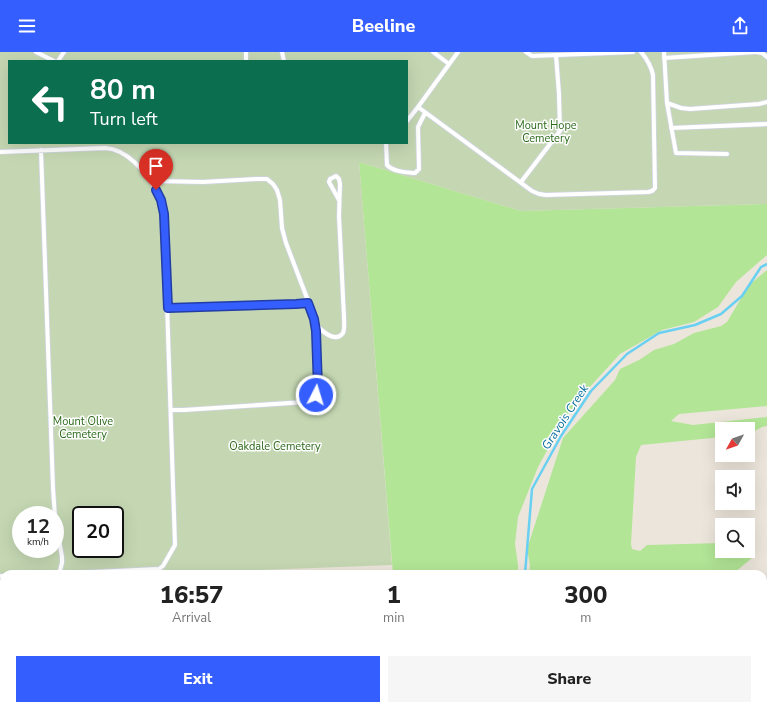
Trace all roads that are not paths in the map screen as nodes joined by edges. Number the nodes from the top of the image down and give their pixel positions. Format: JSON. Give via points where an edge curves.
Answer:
{"nodes":[{"id":1,"x":36,"y":52,"type":"edge"},
{"id":2,"x":433,"y":52,"type":"edge"},
{"id":3,"x":458,"y":52,"type":"edge"},
{"id":4,"x":526,"y":52,"type":"edge"},
{"id":5,"x":633,"y":52,"type":"edge"},
{"id":6,"x":641,"y":52,"type":"edge"},
{"id":7,"x":664,"y":52,"type":"edge"},
{"id":8,"x":755,"y":52,"type":"edge"},
{"id":9,"x":556,"y":55,"type":"junction"},
{"id":10,"x":767,"y":57,"type":"edge"},
{"id":11,"x":664,"y":58,"type":"junction"},
{"id":12,"x":52,"y":60,"type":"edge"},
{"id":13,"x":449,"y":64,"type":"junction"},
{"id":14,"x":767,"y":102,"type":"edge"},
{"id":15,"x":667,"y":103,"type":"junction"},
{"id":16,"x":418,"y":107,"type":"junction"},
{"id":17,"x":425,"y":112,"type":"junction"},
{"id":18,"x":408,"y":120,"type":"edge"},
{"id":19,"x":767,"y":124,"type":"edge"},
{"id":20,"x":671,"y":128,"type":"junction"},
{"id":21,"x":386,"y":144,"type":"edge"},
{"id":22,"x":41,"y":150,"type":"junction"},
{"id":23,"x":0,"y":152,"type":"edge"},
{"id":24,"x":727,"y":154,"type":"dead end"},
{"id":25,"x":147,"y":177,"type":"junction"},
{"id":26,"x":521,"y":182,"type":"junction"},
{"id":27,"x":339,"y":200,"type":"junction"},
{"id":28,"x":308,"y":303,"type":"junction"},
{"id":29,"x":168,"y":308,"type":"junction"},
{"id":30,"x":315,"y":324,"type":"junction"},
{"id":31,"x":171,"y":410,"type":"junction"},
{"id":32,"x":60,"y":570,"type":"edge"},
{"id":33,"x":138,"y":570,"type":"edge"}],
"edges":[{"from":1,"to":12,"type":"lane"},
{"from":2,"to":13,"type":"lane"},
{"from":3,"to":13,"type":"lane"},
{"from":4,"to":9,"type":"lane","via":[[532,56]]},
{"from":5,"to":9,"type":"lane"},
{"from":6,"to":26,"type":"lane","via":[[649,63],[653,75],[655,188],[648,192],[546,195],[538,194]]},
{"from":7,"to":11,"type":"lane"},
{"from":8,"to":10,"type":"lane"},
{"from":8,"to":11,"type":"lane"},
{"from":9,"to":26,"type":"lane","via":[[560,131]]},
{"from":11,"to":15,"type":"lane"},
{"from":13,"to":16,"type":"lane"},
{"from":14,"to":15,"type":"lane","via":[[690,109]]},
{"from":15,"to":20,"type":"lane"},
{"from":16,"to":17,"type":"lane"},
{"from":16,"to":18,"type":"lane"},
{"from":17,"to":21,"type":"lane","via":[[418,127],[419,169],[415,173],[390,169],[386,165]]},
{"from":17,"to":26,"type":"lane"},
{"from":19,"to":20,"type":"lane"},
{"from":20,"to":24,"type":"lane","via":[[676,153]]},
{"from":22,"to":23,"type":"lane"},
{"from":22,"to":25,"type":"lane","via":[[111,148],[123,154]]},
{"from":22,"to":32,"type":"lane","via":[[53,488],[62,557]]},
{"from":25,"to":28,"type":"lane","via":[[156,181],[203,182],[257,179],[267,180],[273,184],[280,200],[286,243]]},
{"from":25,"to":29,"type":"lane","via":[[161,200],[164,214]]},
{"from":27,"to":27,"type":"lane","via":[[340,184],[336,176],[330,179],[330,182]]},
{"from":27,"to":30,"type":"lane","via":[[344,332],[332,337]]},
{"from":28,"to":29,"type":"lane"},
{"from":28,"to":30,"type":"lane"},
{"from":29,"to":31,"type":"lane"},
{"from":30,"to":31,"type":"lane","via":[[318,388],[310,401]]},
{"from":31,"to":33,"type":"lane","via":[[174,545],[163,566],[158,569]]}]}
